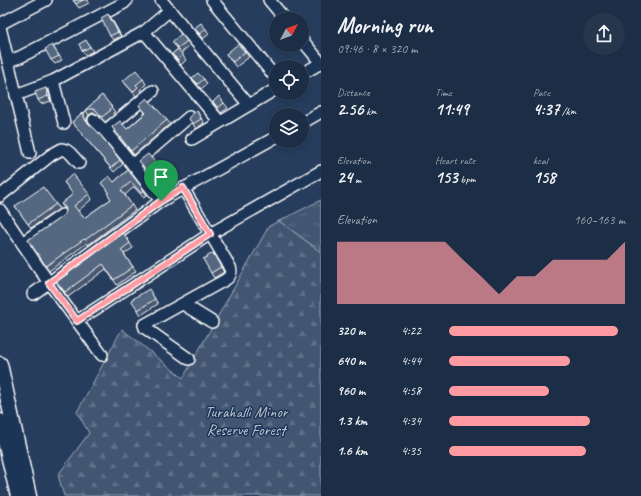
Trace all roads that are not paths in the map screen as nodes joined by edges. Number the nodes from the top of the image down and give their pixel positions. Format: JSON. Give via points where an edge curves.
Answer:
{"nodes":[{"id":1,"x":46,"y":0,"type":"edge"},
{"id":2,"x":127,"y":0,"type":"edge"},
{"id":3,"x":161,"y":0,"type":"edge"},
{"id":4,"x":212,"y":0,"type":"edge"},
{"id":5,"x":269,"y":0,"type":"edge"},
{"id":6,"x":170,"y":10,"type":"junction"},
{"id":7,"x":279,"y":12,"type":"edge"},
{"id":8,"x":0,"y":25,"type":"edge"},
{"id":9,"x":144,"y":32,"type":"junction"},
{"id":10,"x":309,"y":48,"type":"edge"},
{"id":11,"x":8,"y":60,"type":"junction"},
{"id":12,"x":321,"y":63,"type":"edge"},
{"id":13,"x":269,"y":69,"type":"edge"},
{"id":14,"x":309,"y":70,"type":"edge"},
{"id":15,"x":53,"y":81,"type":"junction"},
{"id":16,"x":153,"y":91,"type":"dead end"},
{"id":17,"x":269,"y":93,"type":"edge"},
{"id":18,"x":16,"y":95,"type":"junction"},
{"id":19,"x":249,"y":105,"type":"junction"},
{"id":20,"x":321,"y":112,"type":"edge"},
{"id":21,"x":190,"y":117,"type":"edge"},
{"id":22,"x":309,"y":118,"type":"edge"},
{"id":23,"x":94,"y":120,"type":"dead end"},
{"id":24,"x":220,"y":122,"type":"junction"},
{"id":25,"x":64,"y":123,"type":"dead end"},
{"id":26,"x":105,"y":131,"type":"junction"},
{"id":27,"x":192,"y":139,"type":"dead end"},
{"id":28,"x":269,"y":141,"type":"edge"},
{"id":29,"x":30,"y":153,"type":"dead end"},
{"id":30,"x":79,"y":163,"type":"dead end"},
{"id":31,"x":133,"y":165,"type":"junction"},
{"id":32,"x":321,"y":171,"type":"edge"},
{"id":33,"x":183,"y":188,"type":"junction"},
{"id":34,"x":0,"y":196,"type":"edge"},
{"id":35,"x":161,"y":201,"type":"junction"},
{"id":36,"x":0,"y":210,"type":"edge"},
{"id":37,"x":62,"y":215,"type":"edge"},
{"id":38,"x":210,"y":234,"type":"junction"},
{"id":39,"x":22,"y":243,"type":"junction"},
{"id":40,"x":49,"y":283,"type":"junction"},
{"id":41,"x":33,"y":294,"type":"dead end"},
{"id":42,"x":183,"y":304,"type":"junction"},
{"id":43,"x":77,"y":321,"type":"junction"},
{"id":44,"x":212,"y":322,"type":"dead end"},
{"id":45,"x":102,"y":355,"type":"dead end"},
{"id":46,"x":189,"y":359,"type":"dead end"},
{"id":47,"x":0,"y":364,"type":"edge"},
{"id":48,"x":0,"y":421,"type":"edge"},
{"id":49,"x":18,"y":496,"type":"edge"},
{"id":50,"x":29,"y":496,"type":"edge"}],
"edges":[{"from":1,"to":8,"type":"street"},
{"from":2,"to":11,"type":"street","via":[[20,57]]},
{"from":3,"to":6,"type":"street"},
{"from":4,"to":13,"type":"street"},
{"from":5,"to":7,"type":"street"},
{"from":6,"to":9,"type":"street"},
{"from":6,"to":19,"type":"street"},
{"from":8,"to":11,"type":"street"},
{"from":9,"to":15,"type":"street"},
{"from":9,"to":24,"type":"street"},
{"from":10,"to":12,"type":"street"},
{"from":11,"to":18,"type":"street"},
{"from":12,"to":14,"type":"street"},
{"from":15,"to":18,"type":"street"},
{"from":15,"to":25,"type":"street"},
{"from":16,"to":26,"type":"street"},
{"from":17,"to":19,"type":"street"},
{"from":18,"to":29,"type":"street"},
{"from":19,"to":24,"type":"street"},
{"from":20,"to":22,"type":"street"},
{"from":21,"to":31,"type":"street"},
{"from":23,"to":26,"type":"street"},
{"from":24,"to":27,"type":"street"},
{"from":26,"to":31,"type":"street"},
{"from":28,"to":33,"type":"street"},
{"from":30,"to":34,"type":"street","via":[[62,149]]},
{"from":31,"to":35,"type":"street"},
{"from":32,"to":38,"type":"street"},
{"from":33,"to":35,"type":"street"},
{"from":33,"to":38,"type":"street"},
{"from":35,"to":40,"type":"street"},
{"from":36,"to":39,"type":"street"},
{"from":37,"to":39,"type":"street"},
{"from":38,"to":42,"type":"street","via":[[232,272],[226,280]]},
{"from":38,"to":43,"type":"street"},
{"from":39,"to":40,"type":"street"},
{"from":40,"to":41,"type":"street"},
{"from":40,"to":43,"type":"street"},
{"from":42,"to":44,"type":"street"},
{"from":42,"to":46,"type":"street","via":[[144,326]]},
{"from":43,"to":45,"type":"street"},
{"from":47,"to":50,"type":"main road"},
{"from":48,"to":49,"type":"main road"}]}
